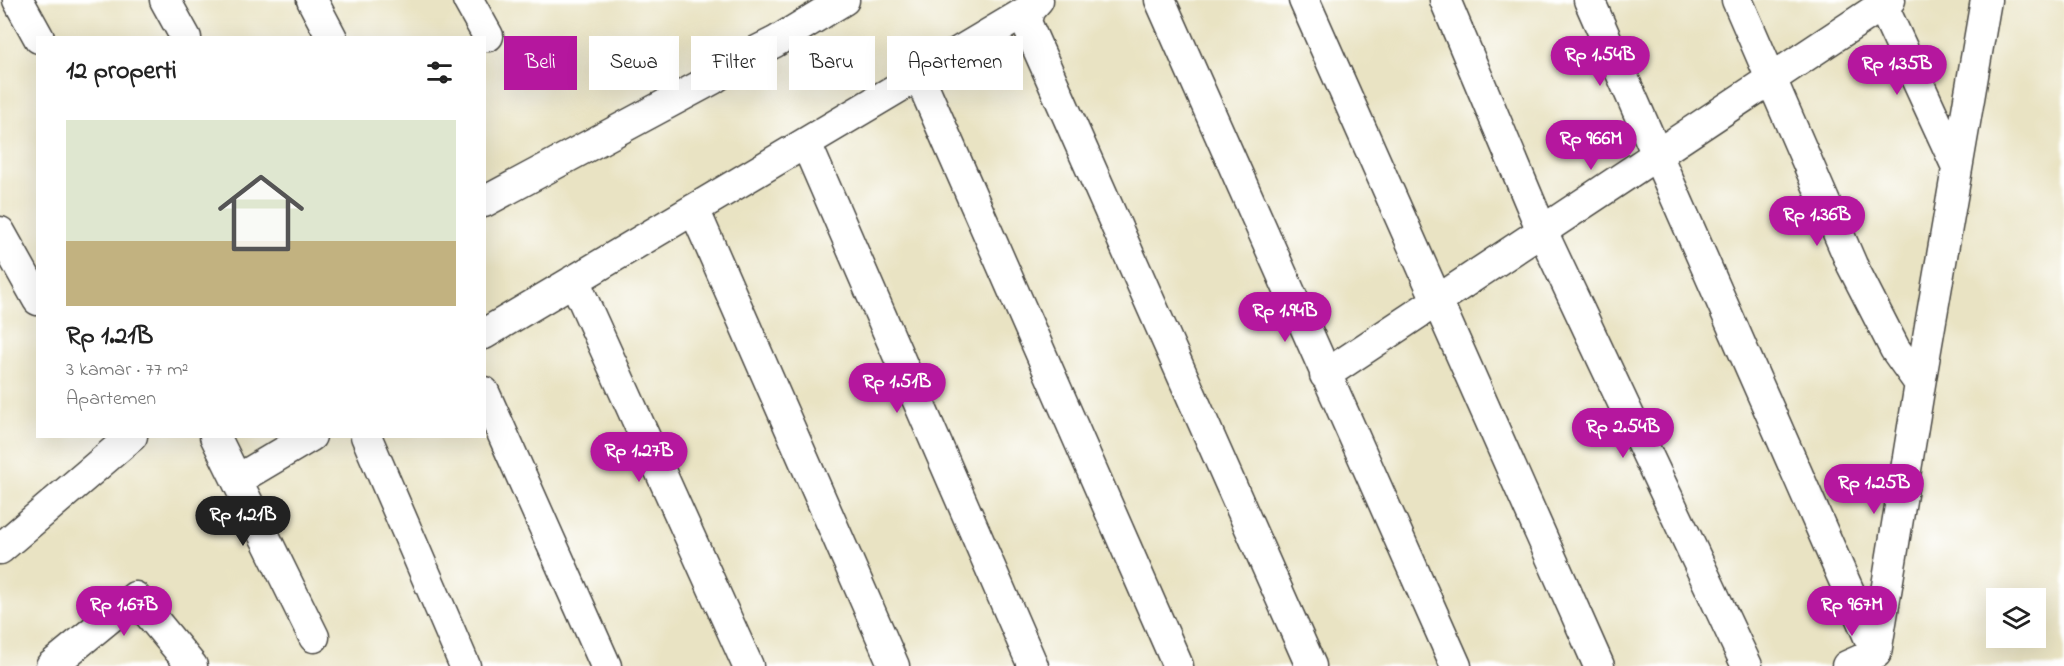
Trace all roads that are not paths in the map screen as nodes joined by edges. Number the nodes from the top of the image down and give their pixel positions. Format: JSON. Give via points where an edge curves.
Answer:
{"nodes":[{"id":1,"x":18,"y":0,"type":"edge"},
{"id":2,"x":165,"y":0,"type":"edge"},
{"id":3,"x":312,"y":0,"type":"edge"},
{"id":4,"x":468,"y":0,"type":"edge"},
{"id":5,"x":844,"y":0,"type":"edge"},
{"id":6,"x":1160,"y":0,"type":"edge"},
{"id":7,"x":1304,"y":0,"type":"edge"},
{"id":8,"x":1445,"y":0,"type":"edge"},
{"id":9,"x":1589,"y":0,"type":"edge"},
{"id":10,"x":1737,"y":0,"type":"edge"},
{"id":11,"x":1986,"y":0,"type":"edge"},
{"id":12,"x":1884,"y":1,"type":"edge"},
{"id":13,"x":1033,"y":5,"type":"edge"},
{"id":14,"x":38,"y":36,"type":"edge"},
{"id":15,"x":185,"y":36,"type":"edge"},
{"id":16,"x":331,"y":36,"type":"edge"},
{"id":17,"x":488,"y":36,"type":"dead end"},
{"id":18,"x":983,"y":36,"type":"edge"},
{"id":19,"x":1772,"y":80,"type":"junction"},
{"id":20,"x":895,"y":90,"type":"edge"},
{"id":21,"x":925,"y":90,"type":"edge"},
{"id":22,"x":806,"y":143,"type":"junction"},
{"id":23,"x":1656,"y":156,"type":"junction"},
{"id":24,"x":1957,"y":167,"type":"junction"},
{"id":25,"x":486,"y":201,"type":"edge"},
{"id":26,"x":694,"y":209,"type":"junction"},
{"id":27,"x":1542,"y":231,"type":"junction"},
{"id":28,"x":0,"y":232,"type":"edge"},
{"id":29,"x":574,"y":280,"type":"junction"},
{"id":30,"x":36,"y":296,"type":"edge"},
{"id":31,"x":1437,"y":301,"type":"junction"},
{"id":32,"x":486,"y":333,"type":"edge"},
{"id":33,"x":1325,"y":375,"type":"junction"},
{"id":34,"x":1920,"y":384,"type":"junction"},
{"id":35,"x":486,"y":396,"type":"edge"},
{"id":36,"x":130,"y":438,"type":"edge"},
{"id":37,"x":216,"y":438,"type":"edge"},
{"id":38,"x":308,"y":438,"type":"edge"},
{"id":39,"x":367,"y":438,"type":"edge"},
{"id":40,"x":237,"y":480,"type":"junction"},
{"id":41,"x":0,"y":549,"type":"edge"},
{"id":42,"x":314,"y":637,"type":"dead end"},
{"id":43,"x":1876,"y":653,"type":"junction"},
{"id":44,"x":51,"y":666,"type":"edge"},
{"id":45,"x":192,"y":666,"type":"edge"},
{"id":46,"x":465,"y":666,"type":"edge"},
{"id":47,"x":606,"y":666,"type":"edge"},
{"id":48,"x":748,"y":666,"type":"edge"},
{"id":49,"x":894,"y":666,"type":"edge"},
{"id":50,"x":1033,"y":666,"type":"edge"},
{"id":51,"x":1178,"y":666,"type":"edge"},
{"id":52,"x":1311,"y":666,"type":"edge"},
{"id":53,"x":1456,"y":666,"type":"edge"},
{"id":54,"x":1599,"y":666,"type":"edge"},
{"id":55,"x":1748,"y":666,"type":"edge"},
{"id":56,"x":1847,"y":666,"type":"edge"}],
"edges":[{"from":1,"to":14,"type":"street"},
{"from":2,"to":15,"type":"street"},
{"from":3,"to":16,"type":"street"},
{"from":4,"to":17,"type":"street"},
{"from":5,"to":25,"type":"street","via":[[713,79]]},
{"from":6,"to":33,"type":"street"},
{"from":7,"to":31,"type":"street"},
{"from":8,"to":27,"type":"street"},
{"from":9,"to":23,"type":"street"},
{"from":10,"to":19,"type":"street"},
{"from":11,"to":24,"type":"street"},
{"from":12,"to":19,"type":"street"},
{"from":12,"to":24,"type":"street"},
{"from":13,"to":18,"type":"street"},
{"from":13,"to":52,"type":"street","via":[[1026,22]]},
{"from":19,"to":23,"type":"street"},
{"from":19,"to":34,"type":"street","via":[[1852,265],[1895,349]]},
{"from":20,"to":22,"type":"street"},
{"from":21,"to":51,"type":"street"},
{"from":22,"to":26,"type":"street"},
{"from":22,"to":50,"type":"street"},
{"from":23,"to":27,"type":"street"},
{"from":23,"to":43,"type":"street"},
{"from":24,"to":34,"type":"street"},
{"from":26,"to":29,"type":"street"},
{"from":26,"to":49,"type":"street"},
{"from":27,"to":31,"type":"street"},
{"from":27,"to":55,"type":"street"},
{"from":28,"to":30,"type":"street"},
{"from":29,"to":32,"type":"street"},
{"from":29,"to":48,"type":"street"},
{"from":31,"to":33,"type":"street"},
{"from":31,"to":54,"type":"street"},
{"from":33,"to":53,"type":"street"},
{"from":34,"to":43,"type":"street"},
{"from":35,"to":47,"type":"street"},
{"from":36,"to":41,"type":"street"},
{"from":37,"to":40,"type":"street"},
{"from":38,"to":40,"type":"street"},
{"from":39,"to":46,"type":"street"},
{"from":40,"to":42,"type":"street"},
{"from":43,"to":56,"type":"street"},
{"from":44,"to":45,"type":"street","via":[[135,597]]}]}
